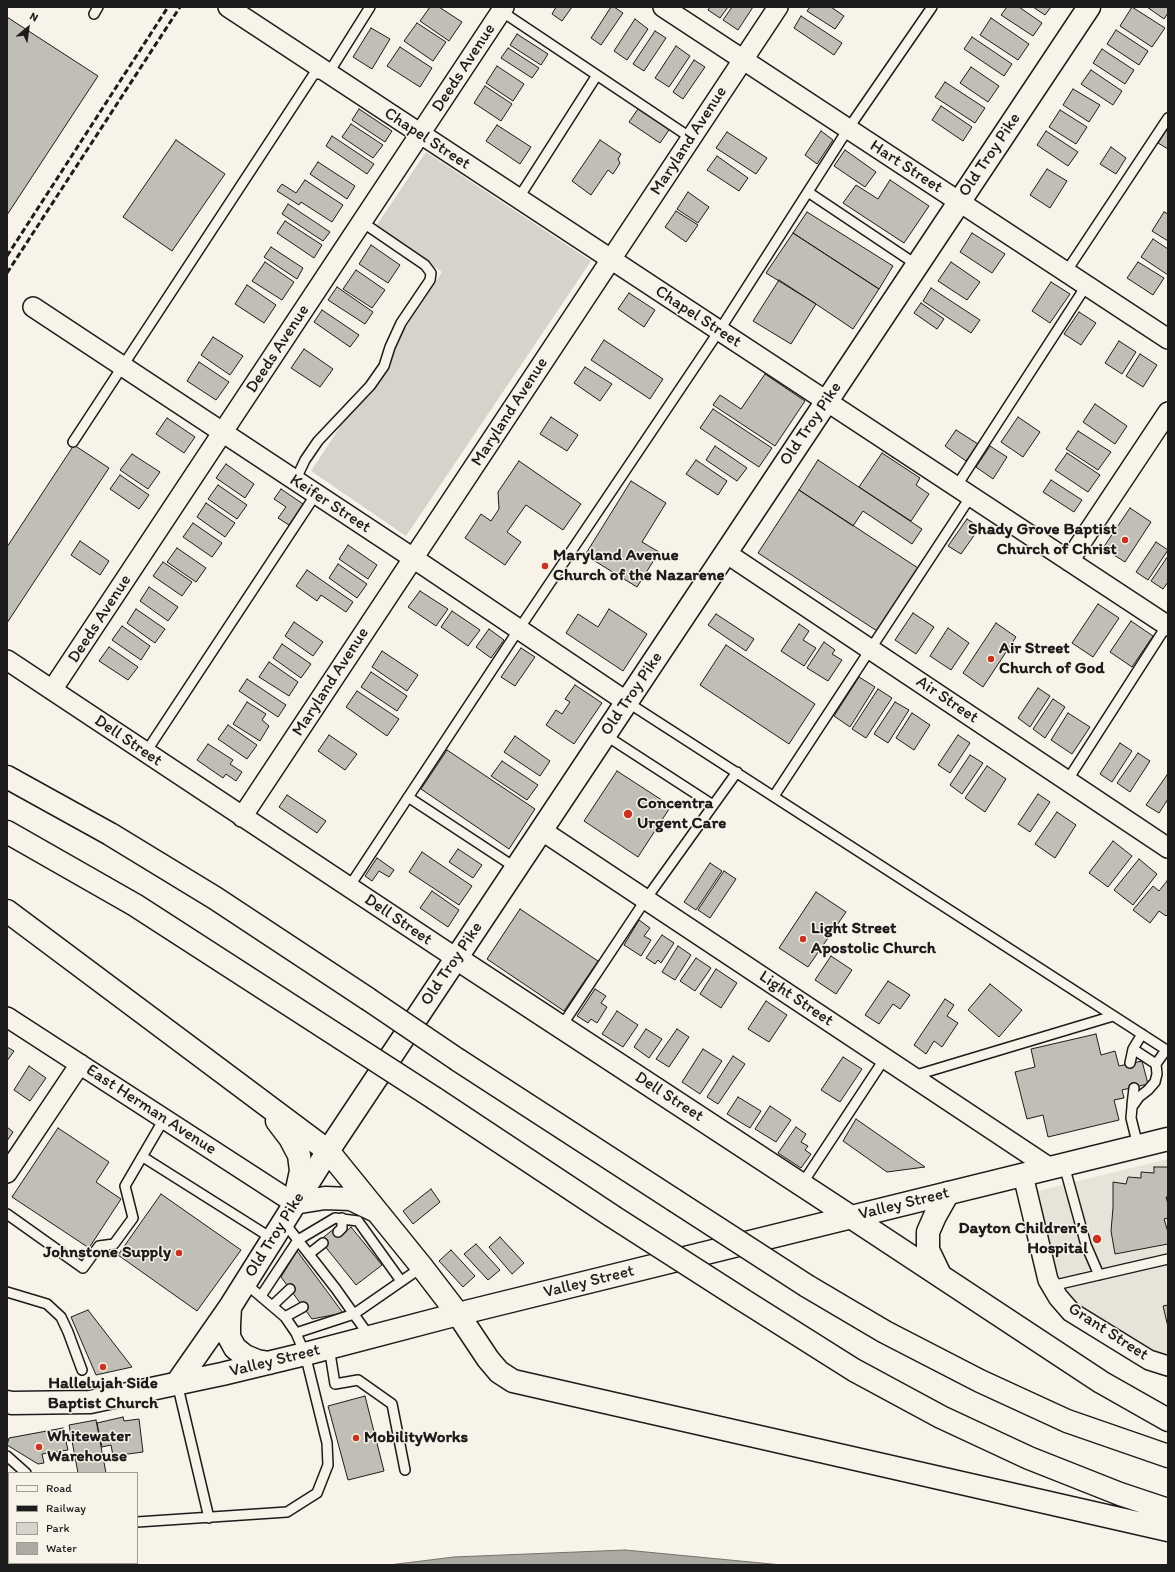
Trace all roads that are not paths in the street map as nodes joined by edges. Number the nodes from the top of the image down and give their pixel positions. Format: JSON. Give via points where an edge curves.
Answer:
{"nodes":[{"id":1,"x":228,"y":7,"type":"edge"},
{"id":2,"x":370,"y":7,"type":"edge"},
{"id":3,"x":663,"y":7,"type":"edge"},
{"id":4,"x":778,"y":7,"type":"edge"},
{"id":5,"x":932,"y":7,"type":"edge"},
{"id":6,"x":1089,"y":7,"type":"edge"},
{"id":7,"x":503,"y":9,"type":"edge"},
{"id":8,"x":743,"y":60,"type":"junction"},
{"id":9,"x":328,"y":74,"type":"junction"},
{"id":10,"x":597,"y":75,"type":"junction"},
{"id":11,"x":1168,"y":118,"type":"edge"},
{"id":12,"x":848,"y":129,"type":"junction"},
{"id":13,"x":420,"y":134,"type":"junction"},
{"id":14,"x":691,"y":138,"type":"junction"},
{"id":15,"x":808,"y":192,"type":"junction"},
{"id":16,"x":518,"y":198,"type":"junction"},
{"id":17,"x":959,"y":202,"type":"junction"},
{"id":18,"x":362,"y":222,"type":"junction"},
{"id":19,"x":611,"y":260,"type":"junction"},
{"id":20,"x":917,"y":265,"type":"junction"},
{"id":21,"x":1066,"y":272,"type":"junction"},
{"id":22,"x":1086,"y":286,"type":"junction"},
{"id":23,"x":33,"y":307,"type":"dead end"},
{"id":24,"x":719,"y":331,"type":"junction"},
{"id":25,"x":1166,"y":332,"type":"edge"},
{"id":26,"x":123,"y":367,"type":"junction"},
{"id":27,"x":826,"y":401,"type":"junction"},
{"id":28,"x":1168,"y":412,"type":"edge"},
{"id":29,"x":222,"y":433,"type":"junction"},
{"id":30,"x":73,"y":442,"type":"dead end"},
{"id":31,"x":295,"y":481,"type":"junction"},
{"id":32,"x":963,"y":491,"type":"junction"},
{"id":33,"x":316,"y":494,"type":"junction"},
{"id":34,"x":726,"y":553,"type":"junction"},
{"id":35,"x":413,"y":558,"type":"junction"},
{"id":36,"x":1069,"y":561,"type":"junction"},
{"id":37,"x":1167,"y":626,"type":"edge"},
{"id":38,"x":519,"y":629,"type":"junction"},
{"id":39,"x":870,"y":649,"type":"junction"},
{"id":40,"x":7,"y":660,"type":"edge"},
{"id":41,"x":52,"y":690,"type":"junction"},
{"id":42,"x":627,"y":702,"type":"junction"},
{"id":43,"x":605,"y":735,"type":"junction"},
{"id":44,"x":146,"y":752,"type":"junction"},
{"id":45,"x":736,"y":772,"type":"junction"},
{"id":46,"x":7,"y":777,"type":"edge"},
{"id":47,"x":1067,"y":781,"type":"junction"},
{"id":48,"x":774,"y":796,"type":"junction"},
{"id":49,"x":408,"y":797,"type":"junction"},
{"id":50,"x":713,"y":806,"type":"junction"},
{"id":51,"x":242,"y":816,"type":"junction"},
{"id":52,"x":542,"y":830,"type":"junction"},
{"id":53,"x":7,"y":832,"type":"edge"},
{"id":54,"x":1168,"y":848,"type":"edge"},
{"id":55,"x":516,"y":868,"type":"junction"},
{"id":56,"x":349,"y":887,"type":"junction"},
{"id":57,"x":646,"y":899,"type":"junction"},
{"id":58,"x":7,"y":911,"type":"edge"},
{"id":59,"x":456,"y":958,"type":"junction"},
{"id":60,"x":1113,"y":1016,"type":"junction"},
{"id":61,"x":7,"y":1017,"type":"edge"},
{"id":62,"x":561,"y":1027,"type":"junction"},
{"id":63,"x":1142,"y":1034,"type":"junction"},
{"id":64,"x":1133,"y":1049,"type":"junction"},
{"id":65,"x":1167,"y":1051,"type":"edge"},
{"id":66,"x":885,"y":1058,"type":"junction"},
{"id":67,"x":1130,"y":1063,"type":"dead end"},
{"id":68,"x":80,"y":1064,"type":"junction"},
{"id":69,"x":1156,"y":1064,"type":"junction"},
{"id":70,"x":912,"y":1077,"type":"junction"},
{"id":71,"x":1134,"y":1088,"type":"dead end"},
{"id":72,"x":264,"y":1104,"type":"junction"},
{"id":73,"x":1132,"y":1107,"type":"junction"},
{"id":74,"x":164,"y":1119,"type":"junction"},
{"id":75,"x":1168,"y":1139,"type":"edge"},
{"id":76,"x":1138,"y":1146,"type":"junction"},
{"id":77,"x":328,"y":1151,"type":"junction"},
{"id":78,"x":143,"y":1157,"type":"junction"},
{"id":79,"x":1057,"y":1167,"type":"junction"},
{"id":80,"x":8,"y":1170,"type":"edge"},
{"id":81,"x":1023,"y":1175,"type":"junction"},
{"id":82,"x":802,"y":1184,"type":"junction"},
{"id":83,"x":948,"y":1193,"type":"junction"},
{"id":84,"x":374,"y":1210,"type":"junction"},
{"id":85,"x":7,"y":1214,"type":"edge"},
{"id":86,"x":851,"y":1217,"type":"junction"},
{"id":87,"x":342,"y":1218,"type":"junction"},
{"id":88,"x":283,"y":1221,"type":"junction"},
{"id":89,"x":338,"y":1232,"type":"dead end"},
{"id":90,"x":298,"y":1240,"type":"junction"},
{"id":91,"x":323,"y":1243,"type":"dead end"},
{"id":92,"x":309,"y":1254,"type":"junction"},
{"id":93,"x":1168,"y":1259,"type":"edge"},
{"id":94,"x":422,"y":1267,"type":"junction"},
{"id":95,"x":940,"y":1275,"type":"junction"},
{"id":96,"x":1099,"y":1275,"type":"junction"},
{"id":97,"x":401,"y":1281,"type":"junction"},
{"id":98,"x":1051,"y":1286,"type":"junction"},
{"id":99,"x":290,"y":1289,"type":"dead end"},
{"id":100,"x":253,"y":1290,"type":"junction"},
{"id":101,"x":7,"y":1292,"type":"edge"},
{"id":102,"x":272,"y":1306,"type":"junction"},
{"id":103,"x":230,"y":1307,"type":"junction"},
{"id":104,"x":303,"y":1307,"type":"dead end"},
{"id":105,"x":354,"y":1314,"type":"junction"},
{"id":106,"x":458,"y":1314,"type":"junction"},
{"id":107,"x":285,"y":1317,"type":"junction"},
{"id":108,"x":296,"y":1332,"type":"junction"},
{"id":109,"x":370,"y":1337,"type":"junction"},
{"id":110,"x":329,"y":1347,"type":"junction"},
{"id":111,"x":305,"y":1354,"type":"junction"},
{"id":112,"x":269,"y":1362,"type":"junction"},
{"id":113,"x":1168,"y":1366,"type":"edge"},
{"id":114,"x":82,"y":1370,"type":"dead end"},
{"id":115,"x":177,"y":1383,"type":"junction"},
{"id":116,"x":7,"y":1402,"type":"edge"},
{"id":117,"x":1168,"y":1420,"type":"edge"},
{"id":118,"x":7,"y":1456,"type":"edge"},
{"id":119,"x":1168,"y":1456,"type":"edge"},
{"id":120,"x":405,"y":1470,"type":"dead end"},
{"id":121,"x":25,"y":1472,"type":"edge"},
{"id":122,"x":1168,"y":1510,"type":"edge"},
{"id":123,"x":210,"y":1518,"type":"junction"},
{"id":124,"x":138,"y":1522,"type":"edge"},
{"id":125,"x":1168,"y":1530,"type":"edge"}],
"edges":[{"from":1,"to":9,"type":"street","name":"Chapel Street"},
{"from":2,"to":9,"type":"lane"},
{"from":3,"to":8,"type":"street","name":"Hart Street"},
{"from":4,"to":8,"type":"street","name":"Maryland Avenue"},
{"from":5,"to":12,"type":"lane"},
{"from":6,"to":17,"type":"main road","name":"Old Troy Pike"},
{"from":7,"to":10,"type":"lane"},
{"from":7,"to":13,"type":"street","name":"Deeds Avenue"},
{"from":8,"to":12,"type":"street","name":"Hart Street"},
{"from":8,"to":14,"type":"street","name":"Maryland Avenue"},
{"from":9,"to":13,"type":"street","name":"Chapel Street"},
{"from":9,"to":26,"type":"lane","via":[[314,74]]},
{"from":10,"to":14,"type":"lane"},
{"from":10,"to":16,"type":"lane"},
{"from":11,"to":21,"type":"lane"},
{"from":12,"to":15,"type":"lane"},
{"from":12,"to":17,"type":"street","name":"Hart Street"},
{"from":13,"to":16,"type":"street","name":"Chapel Street"},
{"from":13,"to":18,"type":"street","name":"Deeds Avenue"},
{"from":14,"to":19,"type":"street","name":"Maryland Avenue"},
{"from":15,"to":20,"type":"lane"},
{"from":15,"to":24,"type":"lane"},
{"from":16,"to":19,"type":"street","name":"Chapel Street"},
{"from":17,"to":20,"type":"main road","name":"Old Troy Pike"},
{"from":17,"to":21,"type":"street","name":"Hart Street"},
{"from":18,"to":29,"type":"street","name":"Deeds Avenue"},
{"from":18,"to":31,"type":"lane","via":[[425,265],[431,273],[430,280],[402,323],[384,366],[370,386],[318,442],[305,460]]},
{"from":19,"to":24,"type":"street","name":"Chapel Street"},
{"from":19,"to":35,"type":"street","name":"Maryland Avenue"},
{"from":20,"to":27,"type":"main road","name":"Old Troy Pike"},
{"from":21,"to":22,"type":"street","name":"Hart Street"},
{"from":22,"to":25,"type":"street","name":"Hart Street"},
{"from":22,"to":32,"type":"lane"},
{"from":23,"to":26,"type":"street","name":"Keifer Street"},
{"from":24,"to":27,"type":"street","name":"Chapel Street"},
{"from":24,"to":38,"type":"lane"},
{"from":26,"to":29,"type":"street","name":"Keifer Street"},
{"from":26,"to":30,"type":"lane"},
{"from":27,"to":32,"type":"street","name":"Chapel Street"},
{"from":27,"to":34,"type":"main road","name":"Old Troy Pike"},
{"from":28,"to":36,"type":"street"},
{"from":29,"to":31,"type":"street","name":"Keifer Street"},
{"from":29,"to":41,"type":"street","name":"Deeds Avenue"},
{"from":31,"to":33,"type":"street","name":"Keifer Street"},
{"from":32,"to":36,"type":"street","name":"Chapel Street"},
{"from":32,"to":39,"type":"lane"},
{"from":33,"to":35,"type":"street","name":"Keifer Street"},
{"from":33,"to":44,"type":"lane"},
{"from":34,"to":39,"type":"street","name":"Air Street"},
{"from":34,"to":42,"type":"main road","name":"Old Troy Pike"},
{"from":35,"to":38,"type":"street","name":"Keifer Street"},
{"from":35,"to":51,"type":"street","name":"Maryland Avenue"},
{"from":36,"to":37,"type":"street","name":"Chapel Street"},
{"from":37,"to":47,"type":"lane"},
{"from":38,"to":42,"type":"street","name":"Keifer Street"},
{"from":38,"to":49,"type":"lane"},
{"from":39,"to":47,"type":"street","name":"Air Street"},
{"from":39,"to":48,"type":"lane"},
{"from":40,"to":41,"type":"street","name":"Dell Street"},
{"from":41,"to":44,"type":"street","name":"Dell Street"},
{"from":42,"to":43,"type":"main road","name":"Old Troy Pike"},
{"from":42,"to":45,"type":"lane"},
{"from":43,"to":50,"type":"lane"},
{"from":43,"to":52,"type":"main road","name":"Old Troy Pike"},
{"from":44,"to":51,"type":"street","name":"Dell Street"},
{"from":45,"to":48,"type":"lane"},
{"from":45,"to":50,"type":"lane"},
{"from":46,"to":119,"type":"main road","bridge":true,"via":[[110,834],[209,894],[674,1200],[807,1286],[885,1332],[980,1381],[1067,1421]]},
{"from":47,"to":54,"type":"street","name":"Air Street"},
{"from":48,"to":60,"type":"lane"},
{"from":49,"to":55,"type":"lane"},
{"from":49,"to":56,"type":"lane"},
{"from":50,"to":57,"type":"lane"},
{"from":51,"to":56,"type":"street","name":"Dell Street"},
{"from":52,"to":55,"type":"main road","name":"Old Troy Pike"},
{"from":52,"to":57,"type":"street","name":"Light Street"},
{"from":53,"to":122,"type":"main road","bridge":true,"via":[[135,905],[612,1216],[854,1370],[941,1417],[1029,1458]]},
{"from":55,"to":59,"type":"main road","name":"Old Troy Pike"},
{"from":56,"to":59,"type":"street","name":"Dell Street"},
{"from":57,"to":62,"type":"lane"},
{"from":57,"to":66,"type":"street","name":"Light Street"},
{"from":58,"to":72,"type":"main road"},
{"from":59,"to":62,"type":"main road","name":"Dell Street"},
{"from":59,"to":77,"type":"main road","name":"Old Troy Pike"},
{"from":60,"to":63,"type":"lane"},
{"from":60,"to":70,"type":"lane"},
{"from":61,"to":68,"type":"street","name":"East Herman Avenue"},
{"from":62,"to":82,"type":"main road","name":"Dell Street"},
{"from":63,"to":64,"type":"lane"},
{"from":63,"to":65,"type":"lane"},
{"from":64,"to":67,"type":"lane"},
{"from":64,"to":69,"type":"lane"},
{"from":65,"to":69,"type":"lane"},
{"from":66,"to":70,"type":"street","name":"Light Street"},
{"from":66,"to":82,"type":"lane"},
{"from":68,"to":74,"type":"street","name":"East Herman Avenue"},
{"from":68,"to":80,"type":"street"},
{"from":69,"to":73,"type":"lane","via":[[1155,1082]]},
{"from":70,"to":79,"type":"street","name":"Light Street"},
{"from":71,"to":73,"type":"lane"},
{"from":72,"to":77,"type":"main road"},
{"from":72,"to":88,"type":"main road","via":[[290,1138],[299,1155],[301,1171]]},
{"from":73,"to":76,"type":"lane","via":[[1131,1118]]},
{"from":74,"to":78,"type":"lane"},
{"from":74,"to":88,"type":"street","name":"East Herman Avenue"},
{"from":75,"to":76,"type":"main road","name":"Valley Street"},
{"from":76,"to":79,"type":"main road","name":"Valley Street"},
{"from":77,"to":84,"type":"main road"},
{"from":77,"to":88,"type":"main road","name":"Old Troy Pike"},
{"from":78,"to":85,"type":"lane","via":[[125,1186],[133,1218],[114,1244],[99,1246],[83,1268]]},
{"from":78,"to":88,"type":"lane"},
{"from":79,"to":81,"type":"main road","name":"Valley Street"},
{"from":79,"to":96,"type":"lane"},
{"from":81,"to":83,"type":"main road","name":"Valley Street"},
{"from":81,"to":98,"type":"street","name":"Grant Street"},
{"from":82,"to":86,"type":"main road","name":"Dell Street"},
{"from":83,"to":86,"type":"main road","name":"Valley Street"},
{"from":83,"to":95,"type":"main road","via":[[928,1232],[928,1250]]},
{"from":84,"to":88,"type":"main road","via":[[351,1200],[325,1198]]},
{"from":84,"to":94,"type":"main road"},
{"from":86,"to":95,"type":"main road","name":"Dell Street"},
{"from":86,"to":106,"type":"main road","name":"Valley Street"},
{"from":87,"to":89,"type":"lane","via":[[342,1228]]},
{"from":87,"to":90,"type":"lane","via":[[335,1218]]},
{"from":87,"to":97,"type":"lane","via":[[358,1221]]},
{"from":88,"to":90,"type":"lane"},
{"from":88,"to":100,"type":"main road","name":"Old Troy Pike"},
{"from":90,"to":92,"type":"lane"},
{"from":90,"to":100,"type":"lane"},
{"from":91,"to":92,"type":"lane"},
{"from":92,"to":105,"type":"lane","via":[[313,1266]]},
{"from":93,"to":96,"type":"lane"},
{"from":94,"to":97,"type":"lane"},
{"from":94,"to":106,"type":"main road"},
{"from":95,"to":117,"type":"main road","name":"Dell Street","via":[[1101,1382]]},
{"from":96,"to":98,"type":"lane"},
{"from":97,"to":105,"type":"lane"},
{"from":98,"to":113,"type":"street","name":"Grant Street","via":[[1071,1312],[1149,1360]]},
{"from":99,"to":102,"type":"lane"},
{"from":100,"to":102,"type":"lane"},
{"from":100,"to":103,"type":"main road","name":"Old Troy Pike"},
{"from":101,"to":114,"type":"lane","via":[[47,1304],[61,1317]]},
{"from":102,"to":107,"type":"lane"},
{"from":103,"to":112,"type":"main road","via":[[228,1325],[235,1348],[257,1361]]},
{"from":103,"to":115,"type":"main road","name":"Old Troy Pike"},
{"from":104,"to":107,"type":"lane"},
{"from":105,"to":108,"type":"lane"},
{"from":105,"to":109,"type":"lane"},
{"from":106,"to":109,"type":"main road","name":"Valley Street"},
{"from":106,"to":125,"type":"main road","via":[[488,1360],[499,1372],[513,1381]]},
{"from":107,"to":108,"type":"lane"},
{"from":108,"to":111,"type":"lane"},
{"from":109,"to":110,"type":"main road","name":"Valley Street"},
{"from":110,"to":111,"type":"main road","name":"Valley Street"},
{"from":110,"to":120,"type":"lane","via":[[335,1384],[358,1380],[392,1404]]},
{"from":111,"to":112,"type":"main road","name":"Valley Street"},
{"from":111,"to":123,"type":"lane","via":[[327,1443],[328,1465],[317,1494],[287,1512]]},
{"from":112,"to":115,"type":"main road","name":"Valley Street"},
{"from":115,"to":116,"type":"main road","name":"Valley Street","via":[[90,1402]]},
{"from":115,"to":123,"type":"lane"},
{"from":118,"to":121,"type":"lane"},
{"from":123,"to":124,"type":"lane"}]}
